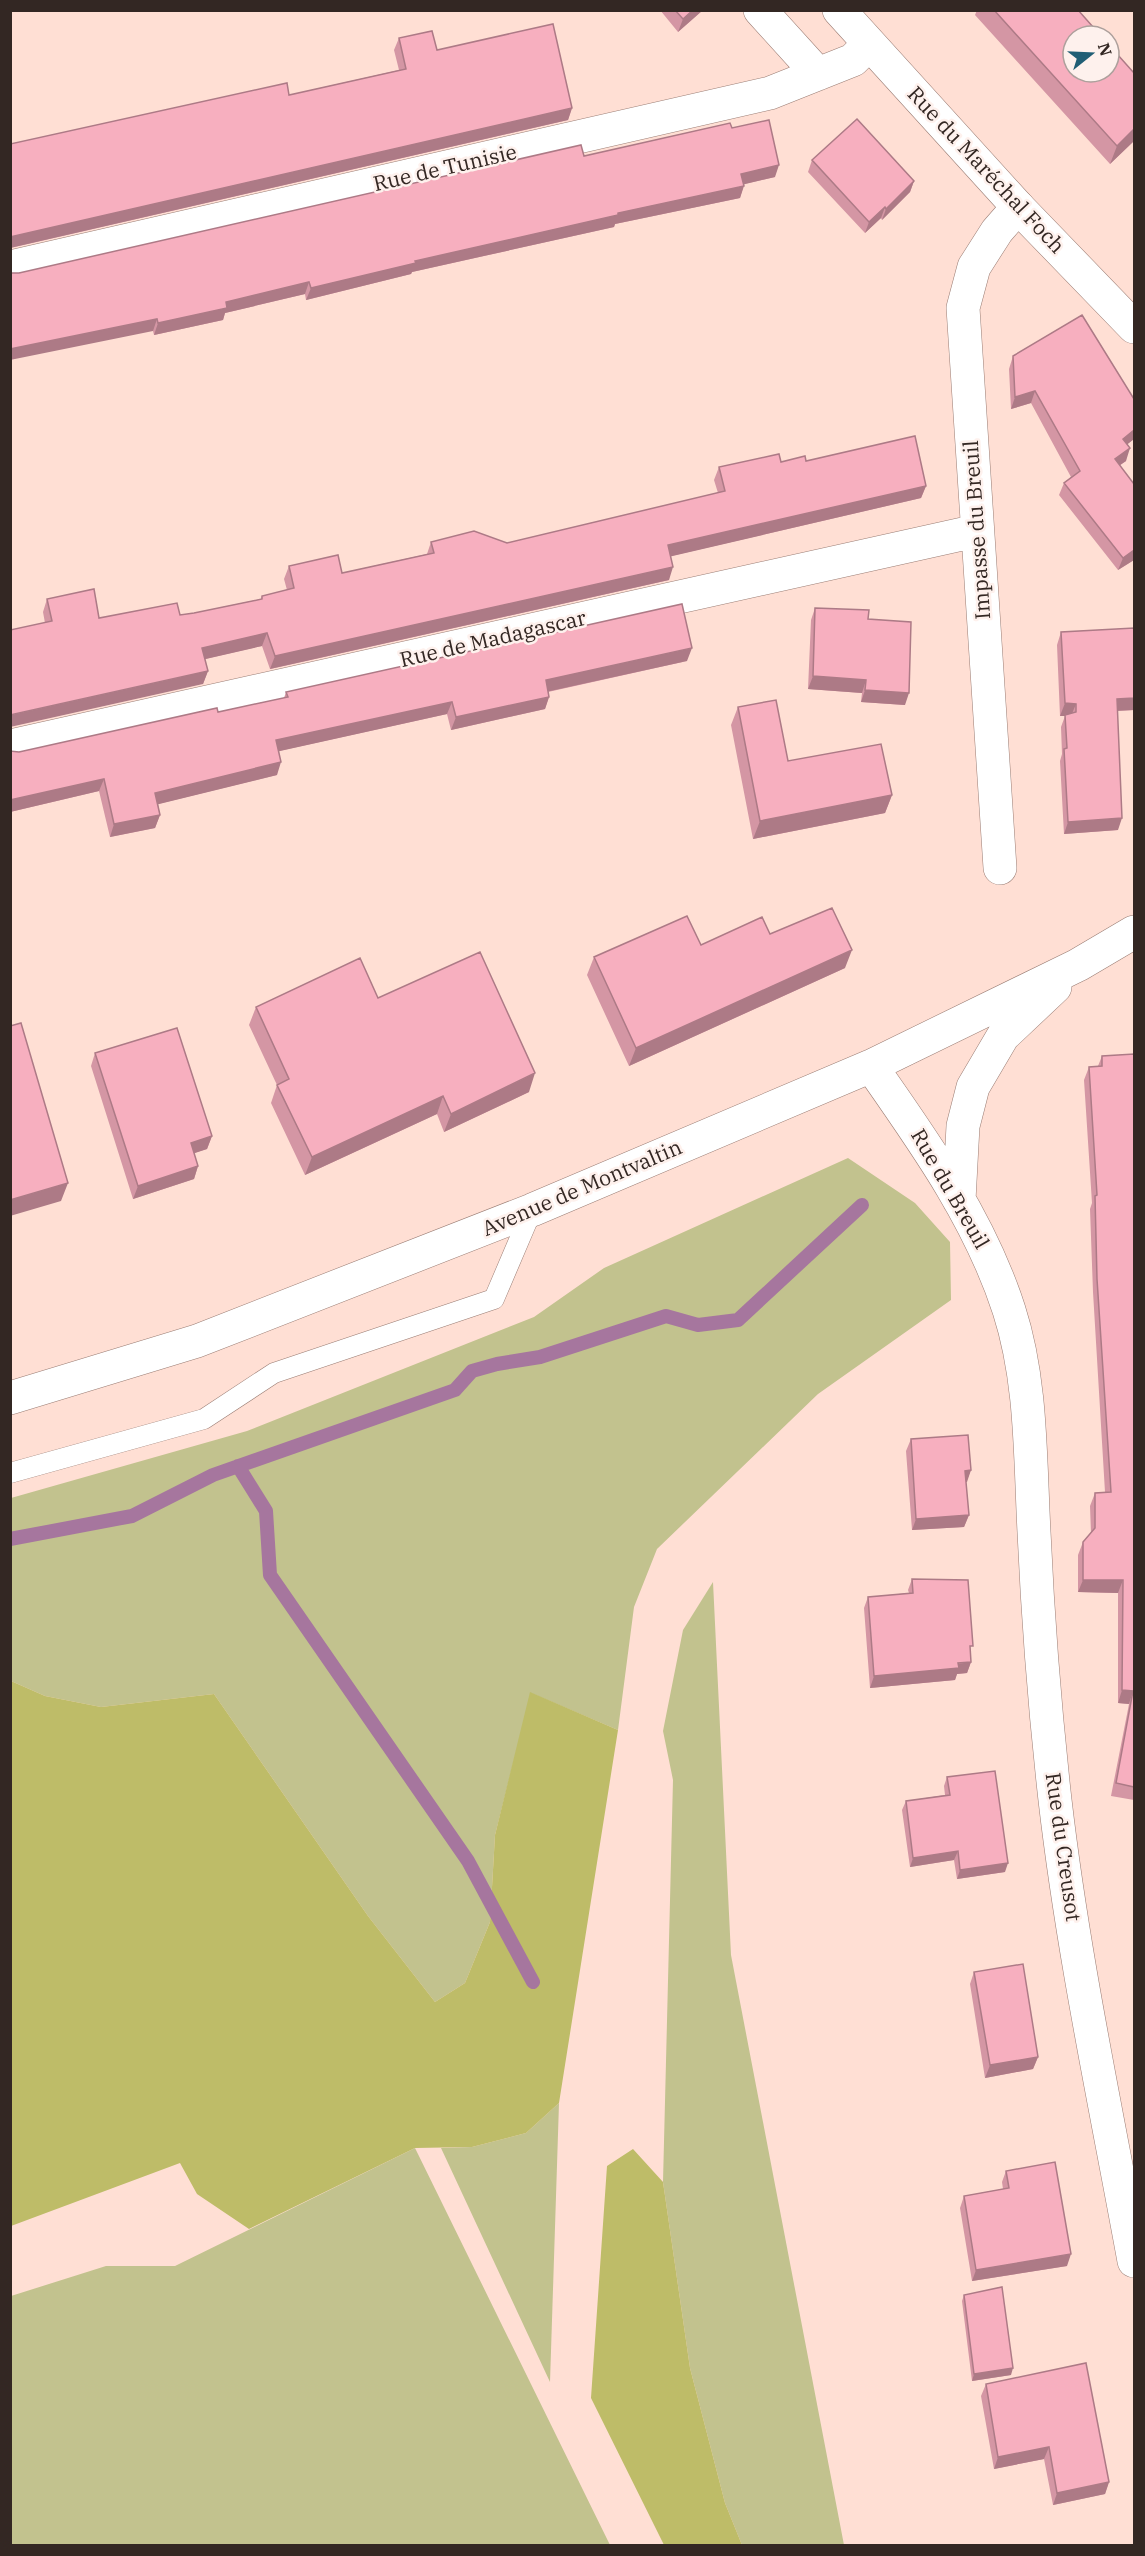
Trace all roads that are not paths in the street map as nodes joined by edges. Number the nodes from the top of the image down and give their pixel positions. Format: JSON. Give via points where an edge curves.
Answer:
{"nodes":[{"id":1,"x":760,"y":10,"type":"edge"},
{"id":2,"x":839,"y":10,"type":"edge"},
{"id":3,"x":870,"y":44,"type":"junction"},
{"id":4,"x":818,"y":74,"type":"junction"},
{"id":5,"x":1018,"y":207,"type":"junction"},
{"id":6,"x":10,"y":267,"type":"edge"},
{"id":7,"x":1134,"y":327,"type":"edge"},
{"id":8,"x":976,"y":531,"type":"junction"},
{"id":9,"x":10,"y":746,"type":"edge"},
{"id":10,"x":1000,"y":868,"type":"dead end"},
{"id":11,"x":1134,"y":932,"type":"edge"},
{"id":12,"x":1078,"y":965,"type":"junction"},
{"id":13,"x":871,"y":1066,"type":"junction"},
{"id":14,"x":959,"y":1200,"type":"junction"},
{"id":15,"x":532,"y":1210,"type":"junction"},
{"id":16,"x":10,"y":1398,"type":"edge"},
{"id":17,"x":1029,"y":1428,"type":"joint"},
{"id":18,"x":10,"y":1473,"type":"edge"},
{"id":19,"x":1134,"y":2261,"type":"edge"}],
"edges":[{"from":1,"to":4,"type":"street"},
{"from":2,"to":3,"type":"street","name":"Rue du Maréchal Foch"},
{"from":3,"to":4,"type":"street","name":"Rue de Tunisie","via":[[853,60]]},
{"from":3,"to":5,"type":"street","name":"Rue du Maréchal Foch"},
{"from":4,"to":6,"type":"street","name":"Rue de Tunisie","via":[[770,93]]},
{"from":5,"to":7,"type":"street","name":"Rue du Maréchal Foch"},
{"from":5,"to":8,"type":"street","name":"Impasse du Breuil","via":[[974,267],[963,308]]},
{"from":8,"to":9,"type":"street","name":"Rue de Madagascar"},
{"from":8,"to":10,"type":"street","name":"Impasse du Breuil"},
{"from":11,"to":12,"type":"street","name":"Avenue de Montvaltin"},
{"from":12,"to":13,"type":"street","name":"Avenue de Montvaltin"},
{"from":12,"to":14,"type":"street","via":[[1003,1036],[973,1087],[963,1126]]},
{"from":13,"to":14,"type":"street","name":"Rue du Breuil"},
{"from":13,"to":15,"type":"street","name":"Avenue de Montvaltin"},
{"from":14,"to":17,"type":"street","name":"Rue du Breuil","via":[[984,1242],[1008,1308],[1024,1372]]},
{"from":15,"to":16,"type":"street","name":"Avenue de Montvaltin","via":[[197,1341]]},
{"from":15,"to":18,"type":"lane","via":[[494,1299],[274,1373],[204,1419]]},
{"from":17,"to":19,"type":"street","name":"Rue du Creusot","via":[[1037,1595],[1055,1802],[1089,2022]]}]}
